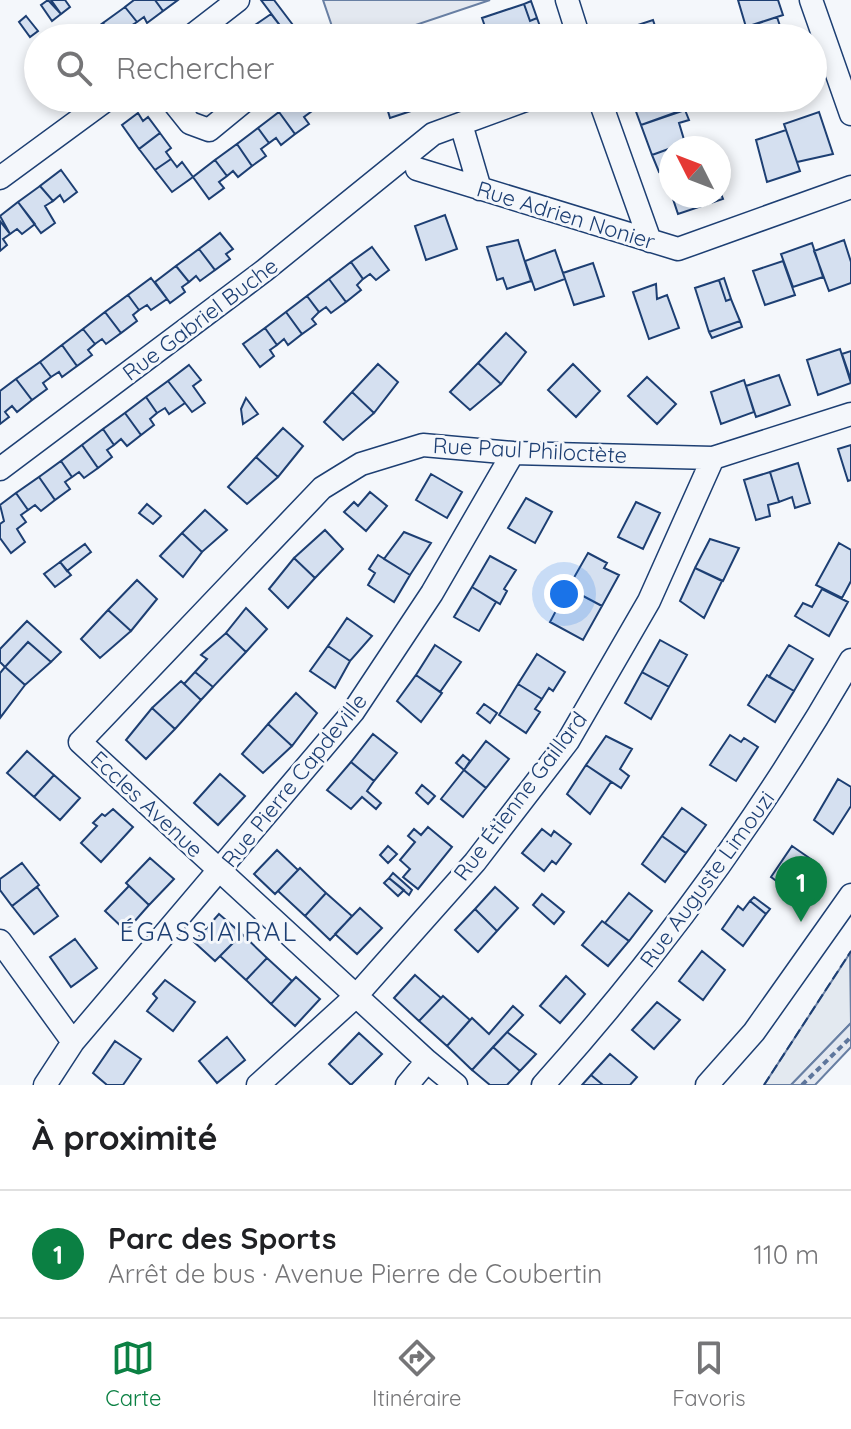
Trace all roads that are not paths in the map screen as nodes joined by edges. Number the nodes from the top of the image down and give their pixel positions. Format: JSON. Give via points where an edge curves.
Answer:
{"nodes":[{"id":1,"x":238,"y":0,"type":"edge"},
{"id":2,"x":567,"y":0,"type":"edge"},
{"id":3,"x":811,"y":0,"type":"edge"},
{"id":4,"x":219,"y":24,"type":"edge"},
{"id":5,"x":575,"y":24,"type":"edge"},
{"id":6,"x":819,"y":24,"type":"edge"},
{"id":7,"x":827,"y":46,"type":"edge"},
{"id":8,"x":90,"y":112,"type":"edge"},
{"id":9,"x":181,"y":112,"type":"edge"},
{"id":10,"x":231,"y":112,"type":"edge"},
{"id":11,"x":493,"y":112,"type":"edge"},
{"id":12,"x":604,"y":112,"type":"edge"},
{"id":13,"x":851,"y":114,"type":"edge"},
{"id":14,"x":461,"y":124,"type":"junction"},
{"id":15,"x":406,"y":166,"type":"junction"},
{"id":16,"x":0,"y":178,"type":"edge"},
{"id":17,"x":851,"y":187,"type":"edge"},
{"id":18,"x":480,"y":189,"type":"junction"},
{"id":19,"x":650,"y":241,"type":"junction"},
{"id":20,"x":851,"y":414,"type":"edge"},
{"id":21,"x":513,"y":453,"type":"junction"},
{"id":22,"x":713,"y":458,"type":"junction"},
{"id":23,"x":0,"y":469,"type":"edge"},
{"id":24,"x":851,"y":660,"type":"edge"},
{"id":25,"x":80,"y":742,"type":"joint"},
{"id":26,"x":219,"y":871,"type":"junction"},
{"id":27,"x":851,"y":895,"type":"edge"},
{"id":28,"x":0,"y":941,"type":"edge"},
{"id":29,"x":356,"y":996,"type":"junction"},
{"id":30,"x":73,"y":1042,"type":"junction"},
{"id":31,"x":427,"y":1061,"type":"junction"},
{"id":32,"x":45,"y":1085,"type":"edge"},
{"id":33,"x":258,"y":1085,"type":"edge"},
{"id":34,"x":407,"y":1085,"type":"edge"},
{"id":35,"x":456,"y":1085,"type":"edge"},
{"id":36,"x":543,"y":1085,"type":"edge"},
{"id":37,"x":707,"y":1085,"type":"edge"}],
"edges":[{"from":1,"to":4,"type":"street"},
{"from":2,"to":5,"type":"street"},
{"from":3,"to":6,"type":"street"},
{"from":7,"to":13,"type":"street"},
{"from":8,"to":16,"type":"street"},
{"from":9,"to":10,"type":"street","via":[[190,123],[209,130]]},
{"from":11,"to":14,"type":"street","name":"Rue Gabriel Buche"},
{"from":12,"to":19,"type":"street"},
{"from":14,"to":15,"type":"street","name":"Rue Gabriel Buche","via":[[433,134]]},
{"from":14,"to":18,"type":"street"},
{"from":15,"to":18,"type":"street","name":"Rue Adrien Nonier"},
{"from":15,"to":23,"type":"street","name":"Rue Gabriel Buche"},
{"from":17,"to":19,"type":"street","name":"Rue Adrien Nonier","via":[[678,249]]},
{"from":18,"to":19,"type":"street","name":"Rue Adrien Nonier"},
{"from":20,"to":22,"type":"street","name":"Rue Paul Philoctète"},
{"from":21,"to":22,"type":"street","name":"Rue Paul Philoctète"},
{"from":21,"to":25,"type":"street","name":"Rue Paul Philoctète","via":[[423,445],[361,464],[322,488]]},
{"from":21,"to":26,"type":"street","name":"Rue Pierre Capdeville","via":[[432,593],[353,712]]},
{"from":22,"to":29,"type":"street","name":"Rue Étienne Gaillard","via":[[649,601],[568,741],[475,862]]},
{"from":24,"to":36,"type":"street","name":"Rue Auguste Limouzi","via":[[796,756],[712,880]]},
{"from":25,"to":26,"type":"street","name":"Eccles Avenue"},
{"from":26,"to":29,"type":"street","name":"Eccles Avenue"},
{"from":26,"to":30,"type":"street","name":"Rue Pierre Capdeville"},
{"from":27,"to":37,"type":"street","via":[[754,1032]]},
{"from":28,"to":30,"type":"street"},
{"from":29,"to":31,"type":"street","name":"Eccles Avenue"},
{"from":29,"to":33,"type":"street","name":"Rue Étienne Gaillard"},
{"from":30,"to":32,"type":"street","name":"Rue Pierre Capdeville"},
{"from":31,"to":34,"type":"street"},
{"from":31,"to":35,"type":"street","name":"Eccles Avenue"}]}
